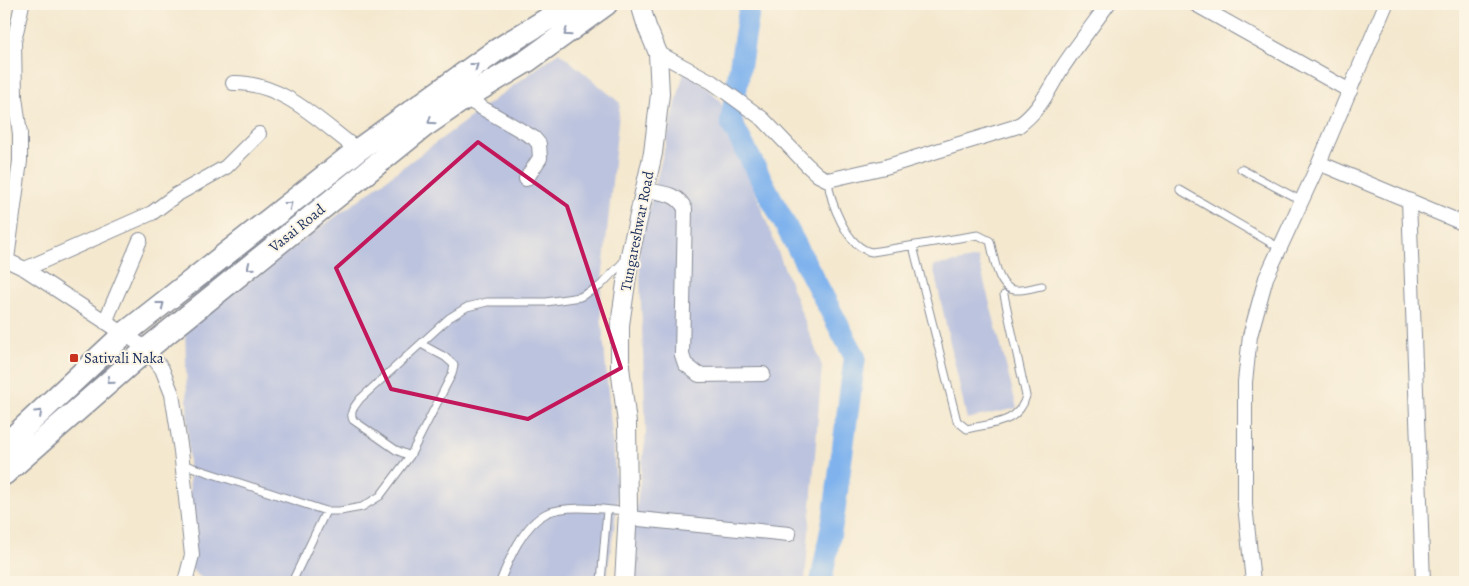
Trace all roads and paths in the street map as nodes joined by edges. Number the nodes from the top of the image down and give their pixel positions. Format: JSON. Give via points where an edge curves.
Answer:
{"nodes":[{"id":1,"x":22,"y":4,"type":"edge"},
{"id":2,"x":606,"y":4,"type":"edge"},
{"id":3,"x":640,"y":4,"type":"edge"},
{"id":4,"x":1108,"y":4,"type":"edge"},
{"id":5,"x":1196,"y":4,"type":"edge"},
{"id":6,"x":1386,"y":4,"type":"edge"},
{"id":7,"x":567,"y":5,"type":"edge"},
{"id":8,"x":658,"y":53,"type":"junction"},
{"id":9,"x":233,"y":82,"type":"dead end"},
{"id":10,"x":1350,"y":91,"type":"junction"},
{"id":11,"x":465,"y":98,"type":"junction"},
{"id":12,"x":259,"y":134,"type":"dead end"},
{"id":13,"x":358,"y":150,"type":"junction"},
{"id":14,"x":1318,"y":163,"type":"junction"},
{"id":15,"x":1241,"y":169,"type":"dead end"},
{"id":16,"x":526,"y":179,"type":"dead end"},
{"id":17,"x":828,"y":180,"type":"junction"},
{"id":18,"x":646,"y":190,"type":"junction"},
{"id":19,"x":1180,"y":190,"type":"dead end"},
{"id":20,"x":1409,"y":200,"type":"junction"},
{"id":21,"x":1302,"y":201,"type":"junction"},
{"id":22,"x":1465,"y":224,"type":"edge"},
{"id":23,"x":140,"y":240,"type":"dead end"},
{"id":24,"x":913,"y":246,"type":"junction"},
{"id":25,"x":1280,"y":248,"type":"junction"},
{"id":26,"x":630,"y":255,"type":"junction"},
{"id":27,"x":5,"y":259,"type":"edge"},
{"id":28,"x":25,"y":269,"type":"junction"},
{"id":29,"x":1042,"y":286,"type":"dead end"},
{"id":30,"x":1004,"y":295,"type":"dead end"},
{"id":31,"x":105,"y":322,"type":"junction"},
{"id":32,"x":124,"y":334,"type":"junction"},
{"id":33,"x":421,"y":344,"type":"junction"},
{"id":34,"x":147,"y":349,"type":"junction"},
{"id":35,"x":763,"y":374,"type":"dead end"},
{"id":36,"x":4,"y":446,"type":"edge"},
{"id":37,"x":410,"y":456,"type":"junction"},
{"id":38,"x":182,"y":464,"type":"junction"},
{"id":39,"x":4,"y":474,"type":"edge"},
{"id":40,"x":606,"y":510,"type":"junction"},
{"id":41,"x":326,"y":511,"type":"junction"},
{"id":42,"x":628,"y":515,"type":"junction"},
{"id":43,"x":789,"y":534,"type":"dead end"},
{"id":44,"x":185,"y":582,"type":"edge"},
{"id":45,"x":292,"y":582,"type":"edge"},
{"id":46,"x":500,"y":582,"type":"edge"},
{"id":47,"x":601,"y":582,"type":"edge"},
{"id":48,"x":624,"y":582,"type":"edge"},
{"id":49,"x":1253,"y":582,"type":"edge"},
{"id":50,"x":1423,"y":582,"type":"edge"}],
"edges":[{"from":1,"to":27,"type":"street","via":[[14,42],[20,160]]},
{"from":2,"to":11,"type":"main road","name":"Vasai Road","one_way":true,"via":[[528,61]]},
{"from":3,"to":8,"type":"street","name":"Tungareshwar Road"},
{"from":4,"to":17,"type":"street","via":[[1061,70],[1042,104],[1018,126],[885,167]]},
{"from":5,"to":10,"type":"street"},
{"from":6,"to":10,"type":"street"},
{"from":13,"to":7,"type":"main road","name":"Vasai Road","one_way":true,"via":[[494,52]]},
{"from":8,"to":17,"type":"street","via":[[712,82],[763,119],[807,166]]},
{"from":8,"to":18,"type":"street","name":"Tungareshwar Road","via":[[660,94]]},
{"from":9,"to":13,"type":"street","via":[[261,85],[281,93]]},
{"from":10,"to":14,"type":"street"},
{"from":11,"to":16,"type":"street","via":[[539,144],[540,158]]},
{"from":11,"to":34,"type":"main road","name":"Vasai Road","one_way":true,"via":[[373,166]]},
{"from":12,"to":28,"type":"street","via":[[226,167],[176,195],[152,213]]},
{"from":32,"to":13,"type":"main road","name":"Vasai Road","one_way":true},
{"from":14,"to":20,"type":"street"},
{"from":14,"to":21,"type":"street"},
{"from":15,"to":21,"type":"lane"},
{"from":17,"to":24,"type":"lane","via":[[837,213],[856,246],[872,252]]},
{"from":18,"to":26,"type":"street","name":"Tungareshwar Road"},
{"from":18,"to":35,"type":"street","via":[[675,196],[685,208],[682,355],[685,364],[699,375]]},
{"from":19,"to":25,"type":"lane"},
{"from":20,"to":22,"type":"street"},
{"from":20,"to":50,"type":"street"},
{"from":21,"to":25,"type":"street"},
{"from":23,"to":31,"type":"street"},
{"from":24,"to":29,"type":"lane","via":[[978,235],[990,241],[1002,283],[1007,288]]},
{"from":24,"to":30,"type":"lane","via":[[957,421],[968,429],[1011,419],[1024,406],[1026,396]]},
{"from":25,"to":49,"type":"street","via":[[1266,278],[1250,336],[1245,382],[1245,505]]},
{"from":26,"to":33,"type":"lane","via":[[600,286],[580,297],[546,302],[487,302],[467,307],[449,318]]},
{"from":26,"to":42,"type":"street","name":"Tungareshwar Road","via":[[620,325],[620,368],[627,423]]},
{"from":27,"to":28,"type":"street"},
{"from":28,"to":31,"type":"street"},
{"from":31,"to":32,"type":"street"},
{"from":32,"to":34,"type":"street"},
{"from":36,"to":32,"type":"main road","name":"Vasai Road","one_way":true},
{"from":33,"to":37,"type":"lane","via":[[454,366]]},
{"from":33,"to":37,"type":"lane","via":[[360,400],[351,415],[353,420]]},
{"from":34,"to":38,"type":"street","via":[[162,369],[172,394]]},
{"from":34,"to":39,"type":"main road","name":"Vasai Road","one_way":true},
{"from":37,"to":41,"type":"lane","via":[[380,496],[362,508]]},
{"from":38,"to":41,"type":"lane"},
{"from":38,"to":44,"type":"street","via":[[192,554]]},
{"from":40,"to":42,"type":"lane"},
{"from":40,"to":46,"type":"lane","via":[[566,509],[548,513],[533,524],[511,556]]},
{"from":40,"to":47,"type":"lane"},
{"from":41,"to":45,"type":"lane"},
{"from":42,"to":43,"type":"street"},
{"from":42,"to":48,"type":"street","name":"Tungareshwar Road"}]}
